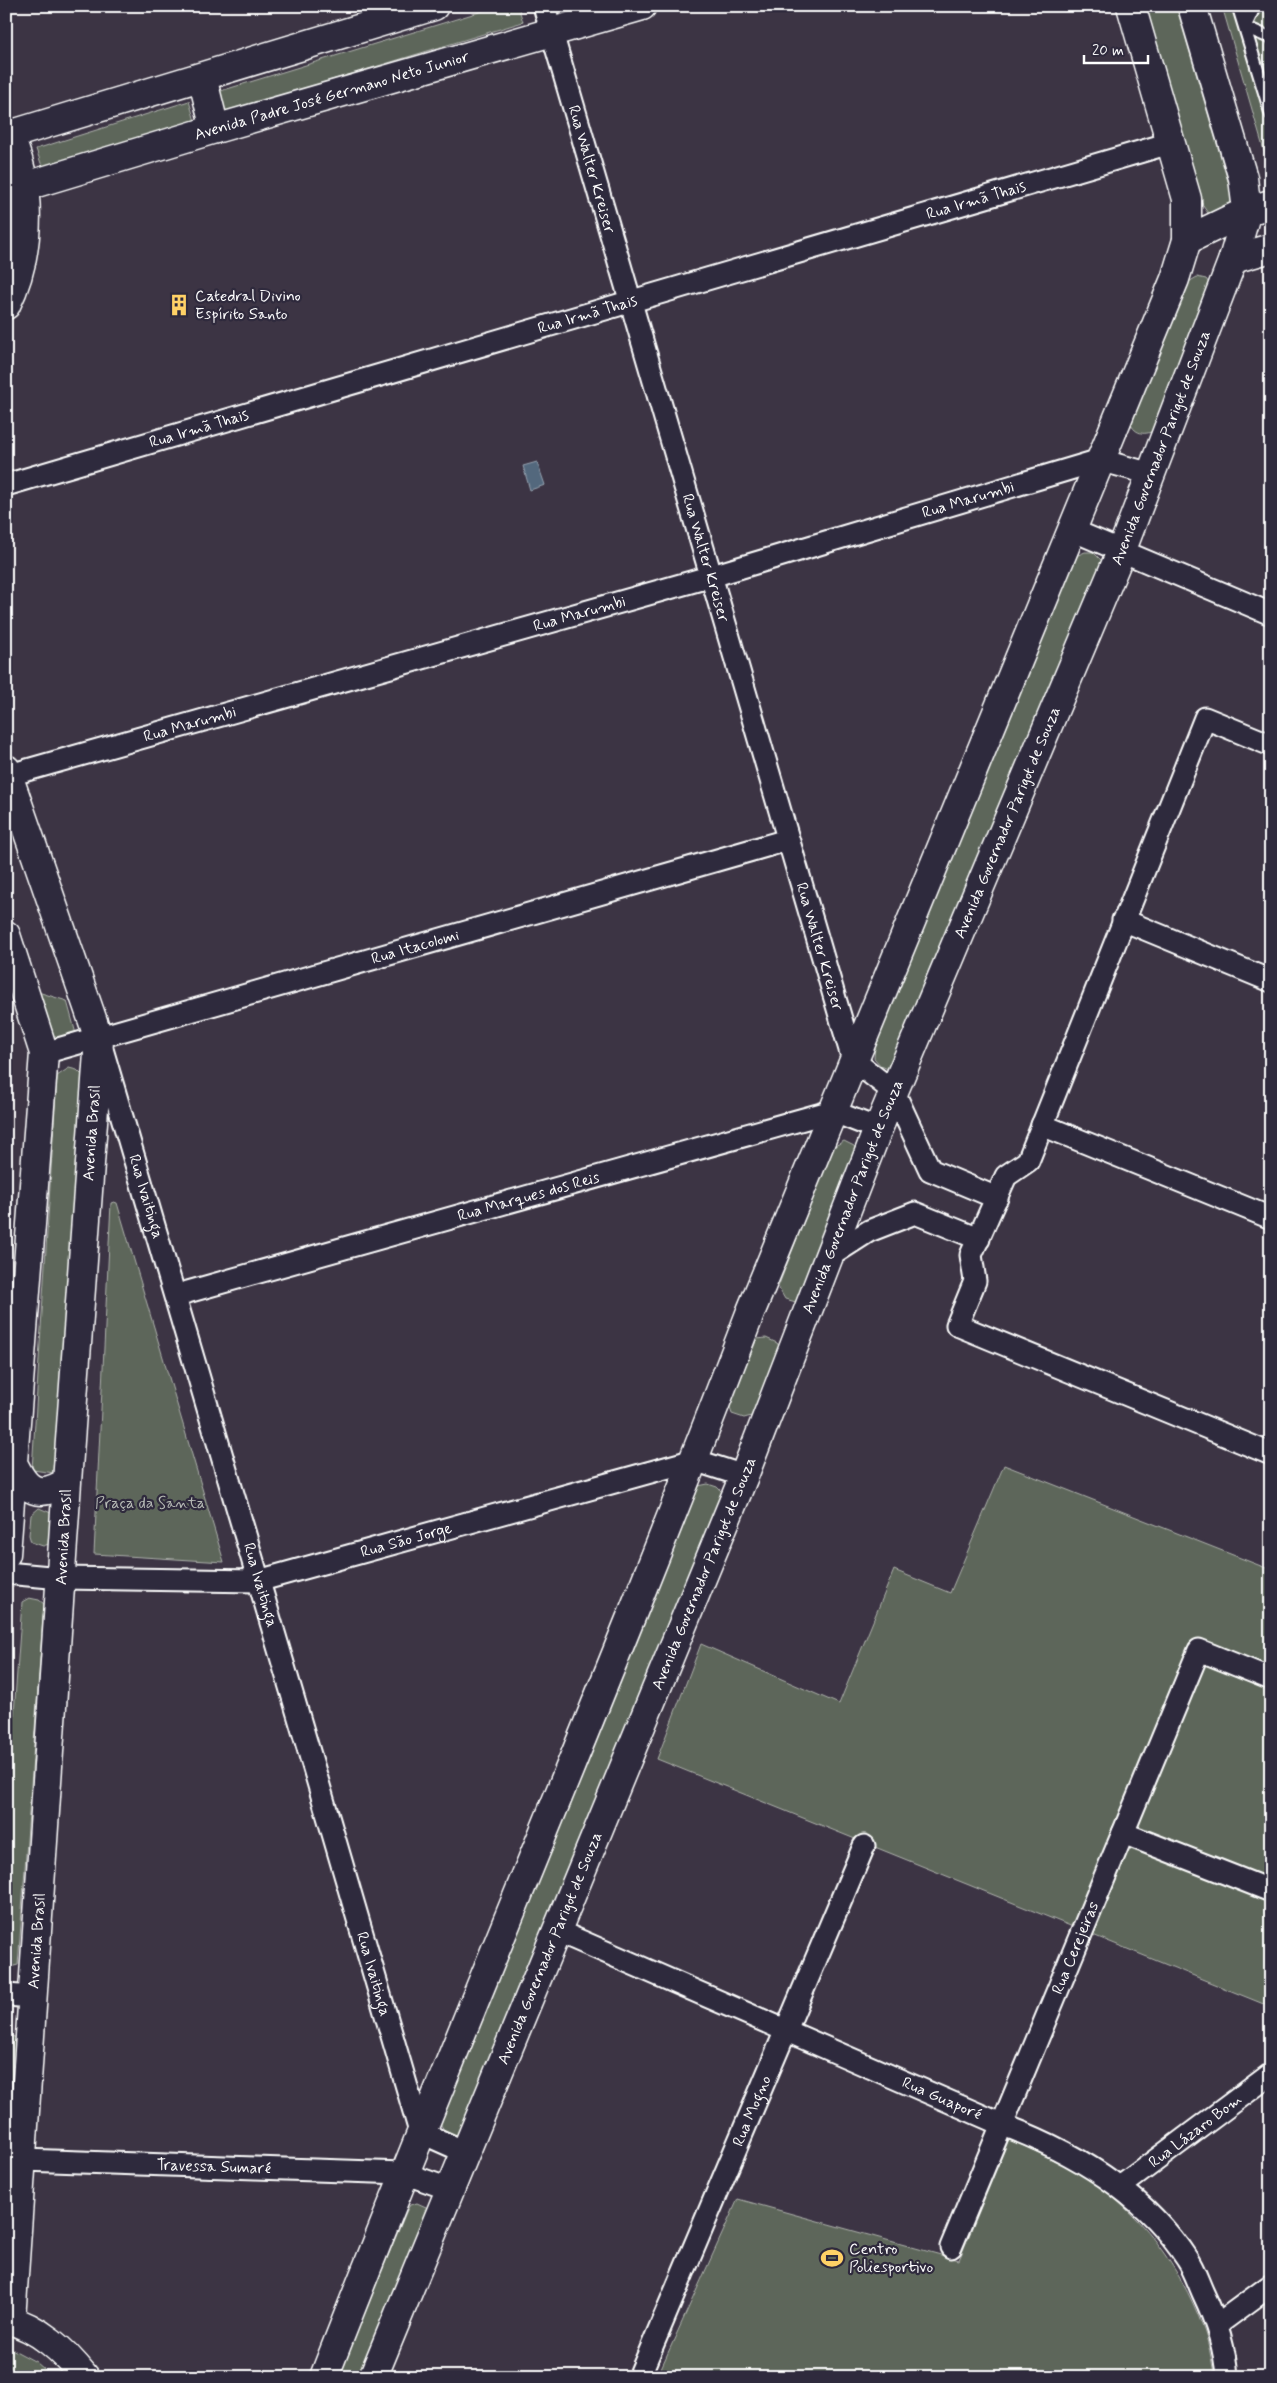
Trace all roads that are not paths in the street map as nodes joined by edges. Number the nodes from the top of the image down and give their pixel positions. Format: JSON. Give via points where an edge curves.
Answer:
{"nodes":[{"id":1,"x":434,"y":6,"type":"edge"},
{"id":2,"x":544,"y":6,"type":"edge"},
{"id":3,"x":642,"y":6,"type":"edge"},
{"id":4,"x":1131,"y":6,"type":"edge"},
{"id":5,"x":1192,"y":6,"type":"edge"},
{"id":6,"x":1238,"y":6,"type":"edge"},
{"id":7,"x":1256,"y":6,"type":"edge"},
{"id":8,"x":1245,"y":27,"type":"junction"},
{"id":9,"x":551,"y":33,"type":"junction"},
{"id":10,"x":1271,"y":38,"type":"edge"},
{"id":11,"x":202,"y":77,"type":"junction"},
{"id":12,"x":1271,"y":114,"type":"edge"},
{"id":13,"x":215,"y":129,"type":"junction"},
{"id":14,"x":7,"y":133,"type":"edge"},
{"id":15,"x":1170,"y":143,"type":"junction"},
{"id":16,"x":23,"y":187,"type":"junction"},
{"id":17,"x":1259,"y":208,"type":"edge"},
{"id":18,"x":1187,"y":240,"type":"junction"},
{"id":19,"x":1271,"y":248,"type":"edge"},
{"id":20,"x":1233,"y":260,"type":"junction"},
{"id":21,"x":630,"y":302,"type":"junction"},
{"id":22,"x":6,"y":305,"type":"edge"},
{"id":23,"x":1100,"y":460,"type":"junction"},
{"id":24,"x":1151,"y":474,"type":"junction"},
{"id":25,"x":6,"y":485,"type":"edge"},
{"id":26,"x":1072,"y":530,"type":"junction"},
{"id":27,"x":1121,"y":552,"type":"junction"},
{"id":28,"x":712,"y":576,"type":"junction"},
{"id":29,"x":1271,"y":614,"type":"edge"},
{"id":30,"x":1271,"y":745,"type":"edge"},
{"id":31,"x":7,"y":774,"type":"edge"},
{"id":32,"x":787,"y":840,"type":"junction"},
{"id":33,"x":1123,"y":920,"type":"junction"},
{"id":34,"x":6,"y":935,"type":"edge"},
{"id":35,"x":1271,"y":981,"type":"edge"},
{"id":36,"x":99,"y":1039,"type":"junction"},
{"id":37,"x":44,"y":1053,"type":"junction"},
{"id":38,"x":853,"y":1060,"type":"junction"},
{"id":39,"x":894,"y":1092,"type":"junction"},
{"id":40,"x":832,"y":1111,"type":"junction"},
{"id":41,"x":1042,"y":1125,"type":"junction"},
{"id":42,"x":878,"y":1129,"type":"junction"},
{"id":43,"x":997,"y":1198,"type":"junction"},
{"id":44,"x":1271,"y":1218,"type":"edge"},
{"id":45,"x":979,"y":1239,"type":"junction"},
{"id":46,"x":827,"y":1258,"type":"junction"},
{"id":47,"x":177,"y":1295,"type":"junction"},
{"id":48,"x":12,"y":1400,"type":"edge"},
{"id":49,"x":1271,"y":1454,"type":"edge"},
{"id":50,"x":694,"y":1460,"type":"junction"},
{"id":51,"x":13,"y":1463,"type":"junction"},
{"id":52,"x":744,"y":1476,"type":"junction"},
{"id":53,"x":67,"y":1482,"type":"junction"},
{"id":54,"x":6,"y":1554,"type":"edge"},
{"id":55,"x":6,"y":1573,"type":"edge"},
{"id":56,"x":61,"y":1578,"type":"junction"},
{"id":57,"x":258,"y":1580,"type":"junction"},
{"id":58,"x":1271,"y":1679,"type":"edge"},
{"id":59,"x":1124,"y":1833,"type":"junction"},
{"id":60,"x":864,"y":1846,"type":"dead end"},
{"id":61,"x":1271,"y":1891,"type":"edge"},
{"id":62,"x":555,"y":1930,"type":"junction"},
{"id":63,"x":6,"y":1996,"type":"edge"},
{"id":64,"x":33,"y":1997,"type":"junction"},
{"id":65,"x":787,"y":2031,"type":"junction"},
{"id":66,"x":1271,"y":2074,"type":"edge"},
{"id":67,"x":1002,"y":2125,"type":"junction"},
{"id":68,"x":420,"y":2132,"type":"junction"},
{"id":69,"x":465,"y":2152,"type":"junction"},
{"id":70,"x":14,"y":2163,"type":"edge"},
{"id":71,"x":404,"y":2173,"type":"junction"},
{"id":72,"x":1120,"y":2187,"type":"junction"},
{"id":73,"x":449,"y":2189,"type":"junction"},
{"id":74,"x":952,"y":2246,"type":"dead end"},
{"id":75,"x":1271,"y":2285,"type":"edge"},
{"id":76,"x":9,"y":2320,"type":"edge"},
{"id":77,"x":1218,"y":2324,"type":"junction"},
{"id":78,"x":85,"y":2377,"type":"edge"},
{"id":79,"x":324,"y":2377,"type":"edge"},
{"id":80,"x":373,"y":2377,"type":"edge"},
{"id":81,"x":639,"y":2377,"type":"edge"},
{"id":82,"x":1227,"y":2377,"type":"edge"}],
"edges":[{"from":1,"to":11,"type":"street"},
{"from":2,"to":9,"type":"street","name":"Rua Walter Kreiser"},
{"from":3,"to":9,"type":"street","name":"Avenida Padre José Germano Neto Junior"},
{"from":4,"to":15,"type":"street"},
{"from":5,"to":17,"type":"street","name":"Avenida Governador Parigot de Souza","via":[[1243,178]]},
{"from":6,"to":8,"type":"lane"},
{"from":7,"to":8,"type":"lane"},
{"from":8,"to":10,"type":"lane"},
{"from":8,"to":12,"type":"lane"},
{"from":9,"to":13,"type":"street","name":"Avenida Padre José Germano Neto Junior"},
{"from":9,"to":21,"type":"street","name":"Rua Walter Kreiser"},
{"from":11,"to":13,"type":"street"},
{"from":11,"to":14,"type":"street"},
{"from":13,"to":16,"type":"street","name":"Avenida Padre José Germano Neto Junior"},
{"from":14,"to":16,"type":"street"},
{"from":15,"to":18,"type":"street","via":[[1187,199]]},
{"from":15,"to":21,"type":"street","name":"Rua Irmã Thais"},
{"from":16,"to":22,"type":"street","via":[[24,243],[19,270]]},
{"from":17,"to":18,"type":"street"},
{"from":17,"to":20,"type":"street","name":"Avenida Governador Parigot de Souza"},
{"from":18,"to":23,"type":"street","via":[[1175,279]]},
{"from":19,"to":20,"type":"street"},
{"from":20,"to":24,"type":"street","name":"Avenida Governador Parigot de Souza"},
{"from":21,"to":25,"type":"street","name":"Rua Irmã Thais"},
{"from":21,"to":28,"type":"street","name":"Rua Walter Kreiser"},
{"from":23,"to":24,"type":"street"},
{"from":23,"to":26,"type":"street"},
{"from":23,"to":28,"type":"street","name":"Rua Marumbi"},
{"from":24,"to":27,"type":"street","name":"Avenida Governador Parigot de Souza"},
{"from":26,"to":27,"type":"street"},
{"from":26,"to":38,"type":"street"},
{"from":27,"to":29,"type":"street"},
{"from":27,"to":39,"type":"street","name":"Avenida Governador Parigot de Souza"},
{"from":28,"to":31,"type":"street","name":"Rua Marumbi"},
{"from":28,"to":32,"type":"street","name":"Rua Walter Kreiser"},
{"from":30,"to":33,"type":"street","via":[[1205,718]]},
{"from":31,"to":36,"type":"street","name":"Avenida Brasil"},
{"from":32,"to":36,"type":"street","name":"Rua Itacolomi"},
{"from":32,"to":38,"type":"street","name":"Rua Walter Kreiser"},
{"from":33,"to":35,"type":"street"},
{"from":33,"to":41,"type":"street"},
{"from":34,"to":37,"type":"street"},
{"from":36,"to":37,"type":"street","name":"Rua Itacolomi"},
{"from":36,"to":47,"type":"street","name":"Rua Ivaitinga"},
{"from":36,"to":53,"type":"street","name":"Avenida Brasil"},
{"from":37,"to":48,"type":"street"},
{"from":38,"to":39,"type":"street"},
{"from":38,"to":40,"type":"street"},
{"from":39,"to":42,"type":"street","name":"Avenida Governador Parigot de Souza"},
{"from":39,"to":43,"type":"street","via":[[930,1170]]},
{"from":40,"to":42,"type":"street"},
{"from":40,"to":47,"type":"street","name":"Rua Marques dos Reis"},
{"from":40,"to":50,"type":"street"},
{"from":41,"to":43,"type":"street","via":[[1028,1161],[1006,1176]]},
{"from":41,"to":44,"type":"street"},
{"from":42,"to":46,"type":"street","name":"Avenida Governador Parigot de Souza"},
{"from":43,"to":45,"type":"street"},
{"from":45,"to":46,"type":"street","via":[[915,1213],[869,1231]]},
{"from":45,"to":49,"type":"street","via":[[971,1255],[976,1281],[958,1325]]},
{"from":46,"to":52,"type":"street","name":"Avenida Governador Parigot de Souza"},
{"from":47,"to":57,"type":"street","name":"Rua Ivaitinga"},
{"from":48,"to":51,"type":"street"},
{"from":50,"to":52,"type":"street"},
{"from":50,"to":57,"type":"street","name":"Rua São Jorge"},
{"from":50,"to":68,"type":"street"},
{"from":51,"to":53,"type":"street","via":[[23,1482],[31,1489],[53,1490]]},
{"from":51,"to":54,"type":"street"},
{"from":52,"to":62,"type":"street","name":"Avenida Governador Parigot de Souza"},
{"from":53,"to":56,"type":"street","name":"Avenida Brasil"},
{"from":55,"to":56,"type":"street","name":"Rua São Jorge"},
{"from":56,"to":57,"type":"street","name":"Rua São Jorge"},
{"from":56,"to":64,"type":"street","name":"Avenida Brasil"},
{"from":57,"to":68,"type":"street","name":"Rua Ivaitinga"},
{"from":58,"to":59,"type":"street","name":"Rua Cerejeiras","via":[[1200,1650]]},
{"from":59,"to":61,"type":"street"},
{"from":59,"to":67,"type":"street","name":"Rua Cerejeiras"},
{"from":60,"to":65,"type":"street","name":"Rua Mogno"},
{"from":62,"to":65,"type":"street","name":"Rua Guaporé"},
{"from":62,"to":69,"type":"street","name":"Avenida Governador Parigot de Souza"},
{"from":63,"to":64,"type":"street"},
{"from":64,"to":70,"type":"street","name":"Avenida Brasil"},
{"from":65,"to":67,"type":"street","name":"Rua Guaporé"},
{"from":65,"to":81,"type":"street","name":"Rua Mogno"},
{"from":66,"to":72,"type":"street","name":"Rua Lázaro Bom"},
{"from":67,"to":72,"type":"street","name":"Rua Guaporé","via":[[1038,2138],[1090,2166]]},
{"from":67,"to":74,"type":"street","name":"Rua Cerejeiras"},
{"from":68,"to":69,"type":"street"},
{"from":68,"to":71,"type":"street"},
{"from":69,"to":73,"type":"street","name":"Avenida Governador Parigot de Souza"},
{"from":70,"to":71,"type":"street","name":"Travessa Sumaré"},
{"from":70,"to":76,"type":"street","name":"Avenida Brasil"},
{"from":71,"to":73,"type":"street","name":"Travessa Sumaré"},
{"from":71,"to":79,"type":"street"},
{"from":72,"to":77,"type":"street","name":"Rua Guaporé","via":[[1148,2211],[1188,2260]]},
{"from":73,"to":80,"type":"street","name":"Avenida Governador Parigot de Souza"},
{"from":75,"to":77,"type":"street"},
{"from":76,"to":78,"type":"street","via":[[52,2343]]},
{"from":77,"to":82,"type":"street","name":"Rua Guaporé"}]}
